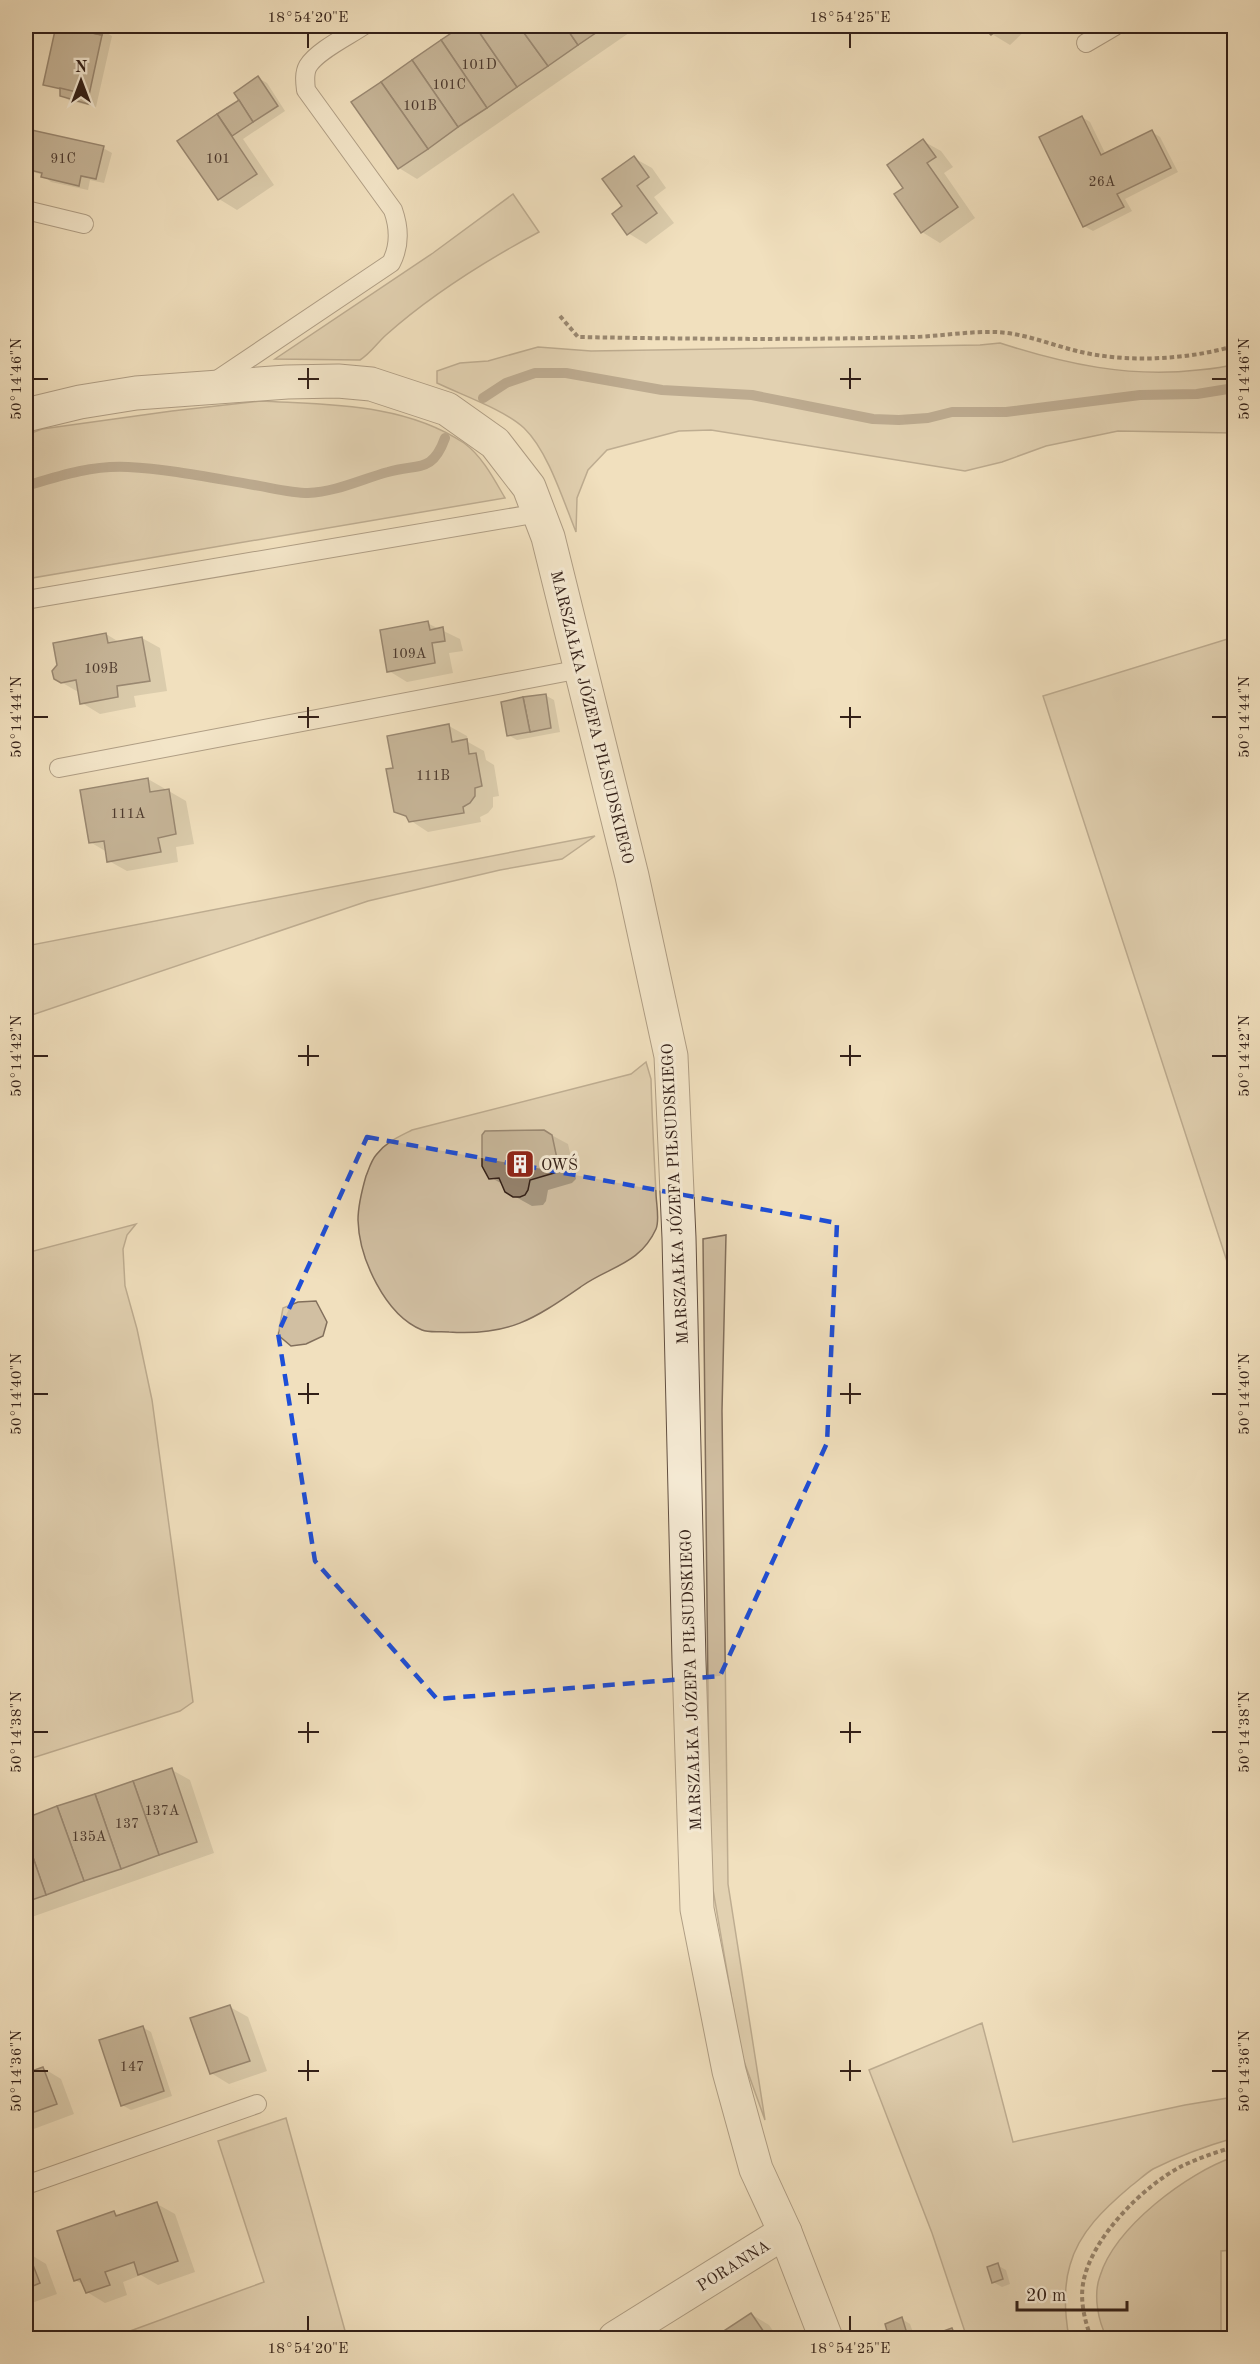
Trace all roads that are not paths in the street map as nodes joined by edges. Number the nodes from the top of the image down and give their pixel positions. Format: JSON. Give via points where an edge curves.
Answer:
{"nodes":[{"id":1,"x":363,"y":26,"type":"edge"},
{"id":2,"x":1115,"y":26,"type":"edge"},
{"id":3,"x":1086,"y":43,"type":"dead end"},
{"id":4,"x":26,"y":210,"type":"edge"},
{"id":5,"x":84,"y":224,"type":"dead end"},
{"id":6,"x":205,"y":388,"type":"junction"},
{"id":7,"x":26,"y":415,"type":"edge"},
{"id":8,"x":539,"y":513,"type":"junction"},
{"id":9,"x":26,"y":600,"type":"edge"},
{"id":10,"x":581,"y":669,"type":"junction"},
{"id":11,"x":59,"y":768,"type":"dead end"},
{"id":12,"x":257,"y":2104,"type":"dead end"},
{"id":13,"x":26,"y":2185,"type":"edge"},
{"id":14,"x":785,"y":2232,"type":"junction"},
{"id":15,"x":615,"y":2338,"type":"edge"},
{"id":16,"x":826,"y":2338,"type":"edge"}],
"edges":[{"from":1,"to":6,"type":"lane","via":[[318,56],[307,66],[304,78],[306,90],[393,210],[398,223],[396,253],[391,262]]},
{"from":2,"to":3,"type":"lane"},
{"from":4,"to":5,"type":"lane"},
{"from":6,"to":7,"type":"street","name":"MARSZAŁKA JÓZEFA PIŁSUDSKIEGO","via":[[136,393]]},
{"from":6,"to":8,"type":"street","name":"MARSZAŁKA JÓZEFA PIŁSUDSKIEGO","via":[[338,381],[371,384],[447,409],[495,443],[529,487]]},
{"from":8,"to":9,"type":"lane"},
{"from":8,"to":10,"type":"street","name":"MARSZAŁKA JÓZEFA PIŁSUDSKIEGO"},
{"from":10,"to":11,"type":"lane"},
{"from":10,"to":14,"type":"street","name":"MARSZAŁKA JÓZEFA PIŁSUDSKIEGO","via":[[671,1056],[697,1909],[729,2072],[756,2169]]},
{"from":12,"to":13,"type":"lane"},
{"from":14,"to":15,"type":"street","name":"PORANNA"},
{"from":14,"to":16,"type":"street","name":"PORANNA"}]}
